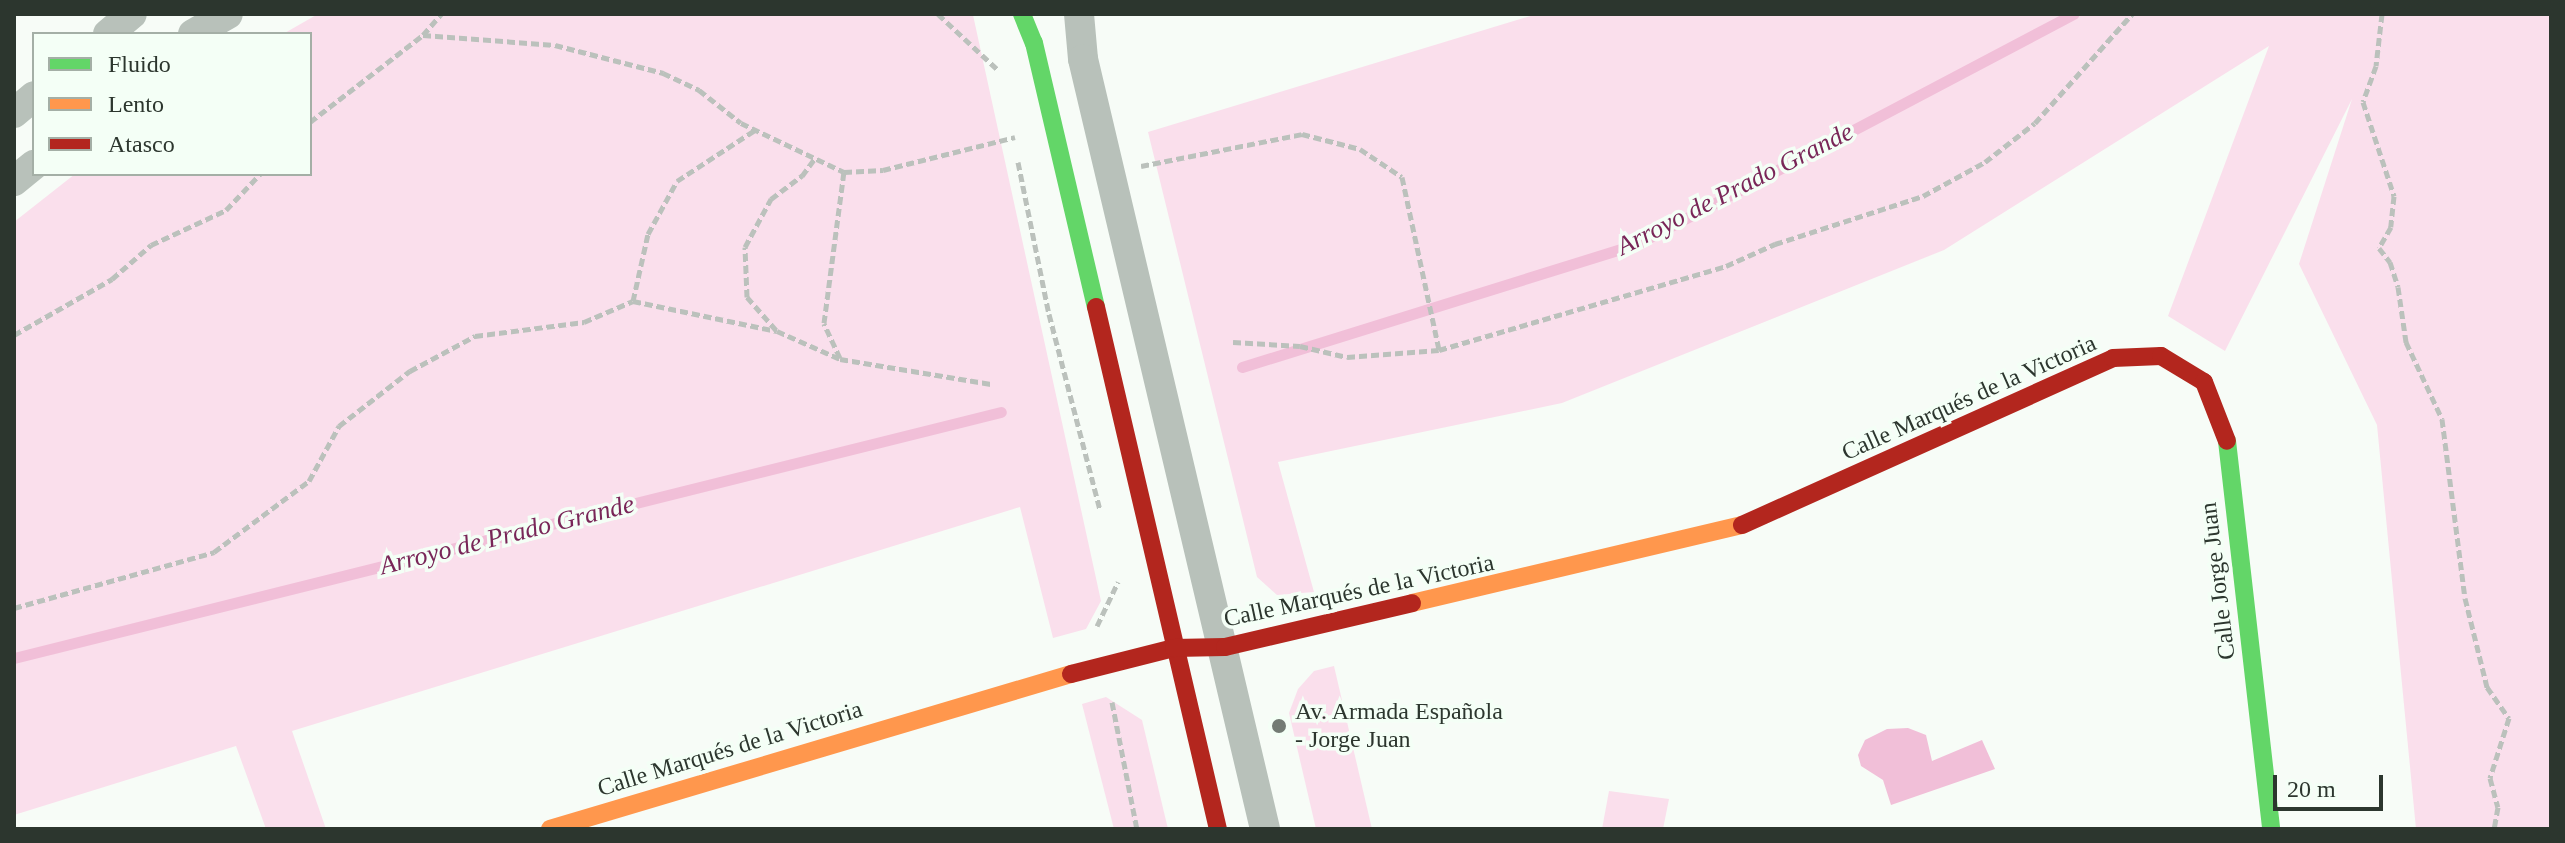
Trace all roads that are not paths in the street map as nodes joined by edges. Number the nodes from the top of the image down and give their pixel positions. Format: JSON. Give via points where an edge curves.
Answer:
{"nodes":[{"id":1,"x":132,"y":14,"type":"edge"},
{"id":2,"x":228,"y":14,"type":"edge"},
{"id":3,"x":1022,"y":14,"type":"edge"},
{"id":4,"x":1079,"y":14,"type":"edge"},
{"id":5,"x":110,"y":32,"type":"edge"},
{"id":6,"x":196,"y":32,"type":"edge"},
{"id":7,"x":32,"y":98,"type":"edge"},
{"id":8,"x":14,"y":113,"type":"edge"},
{"id":9,"x":32,"y":167,"type":"edge"},
{"id":10,"x":14,"y":181,"type":"edge"},
{"id":11,"x":2161,"y":356,"type":"joint"},
{"id":12,"x":1225,"y":647,"type":"junction"},
{"id":13,"x":1174,"y":648,"type":"junction"},
{"id":14,"x":550,"y":829,"type":"edge"},
{"id":15,"x":1218,"y":829,"type":"edge"},
{"id":16,"x":1265,"y":829,"type":"edge"},
{"id":17,"x":2271,"y":829,"type":"edge"}],
"edges":[{"from":1,"to":5,"type":"street"},
{"from":2,"to":6,"type":"street"},
{"from":3,"to":13,"type":"street"},
{"from":4,"to":12,"type":"street","via":[[1078,37]]},
{"from":7,"to":8,"type":"street"},
{"from":9,"to":10,"type":"street"},
{"from":11,"to":12,"type":"street","name":"Calle Marqués de la Victoria","via":[[2113,358],[1742,525]]},
{"from":11,"to":17,"type":"street","name":"Calle Jorge Juan","via":[[2204,382],[2225,426]]},
{"from":12,"to":13,"type":"street","name":"Calle Marqués de la Victoria"},
{"from":12,"to":16,"type":"street"},
{"from":13,"to":14,"type":"street","name":"Calle Marqués de la Victoria","via":[[1089,668]]},
{"from":13,"to":15,"type":"street"}]}
